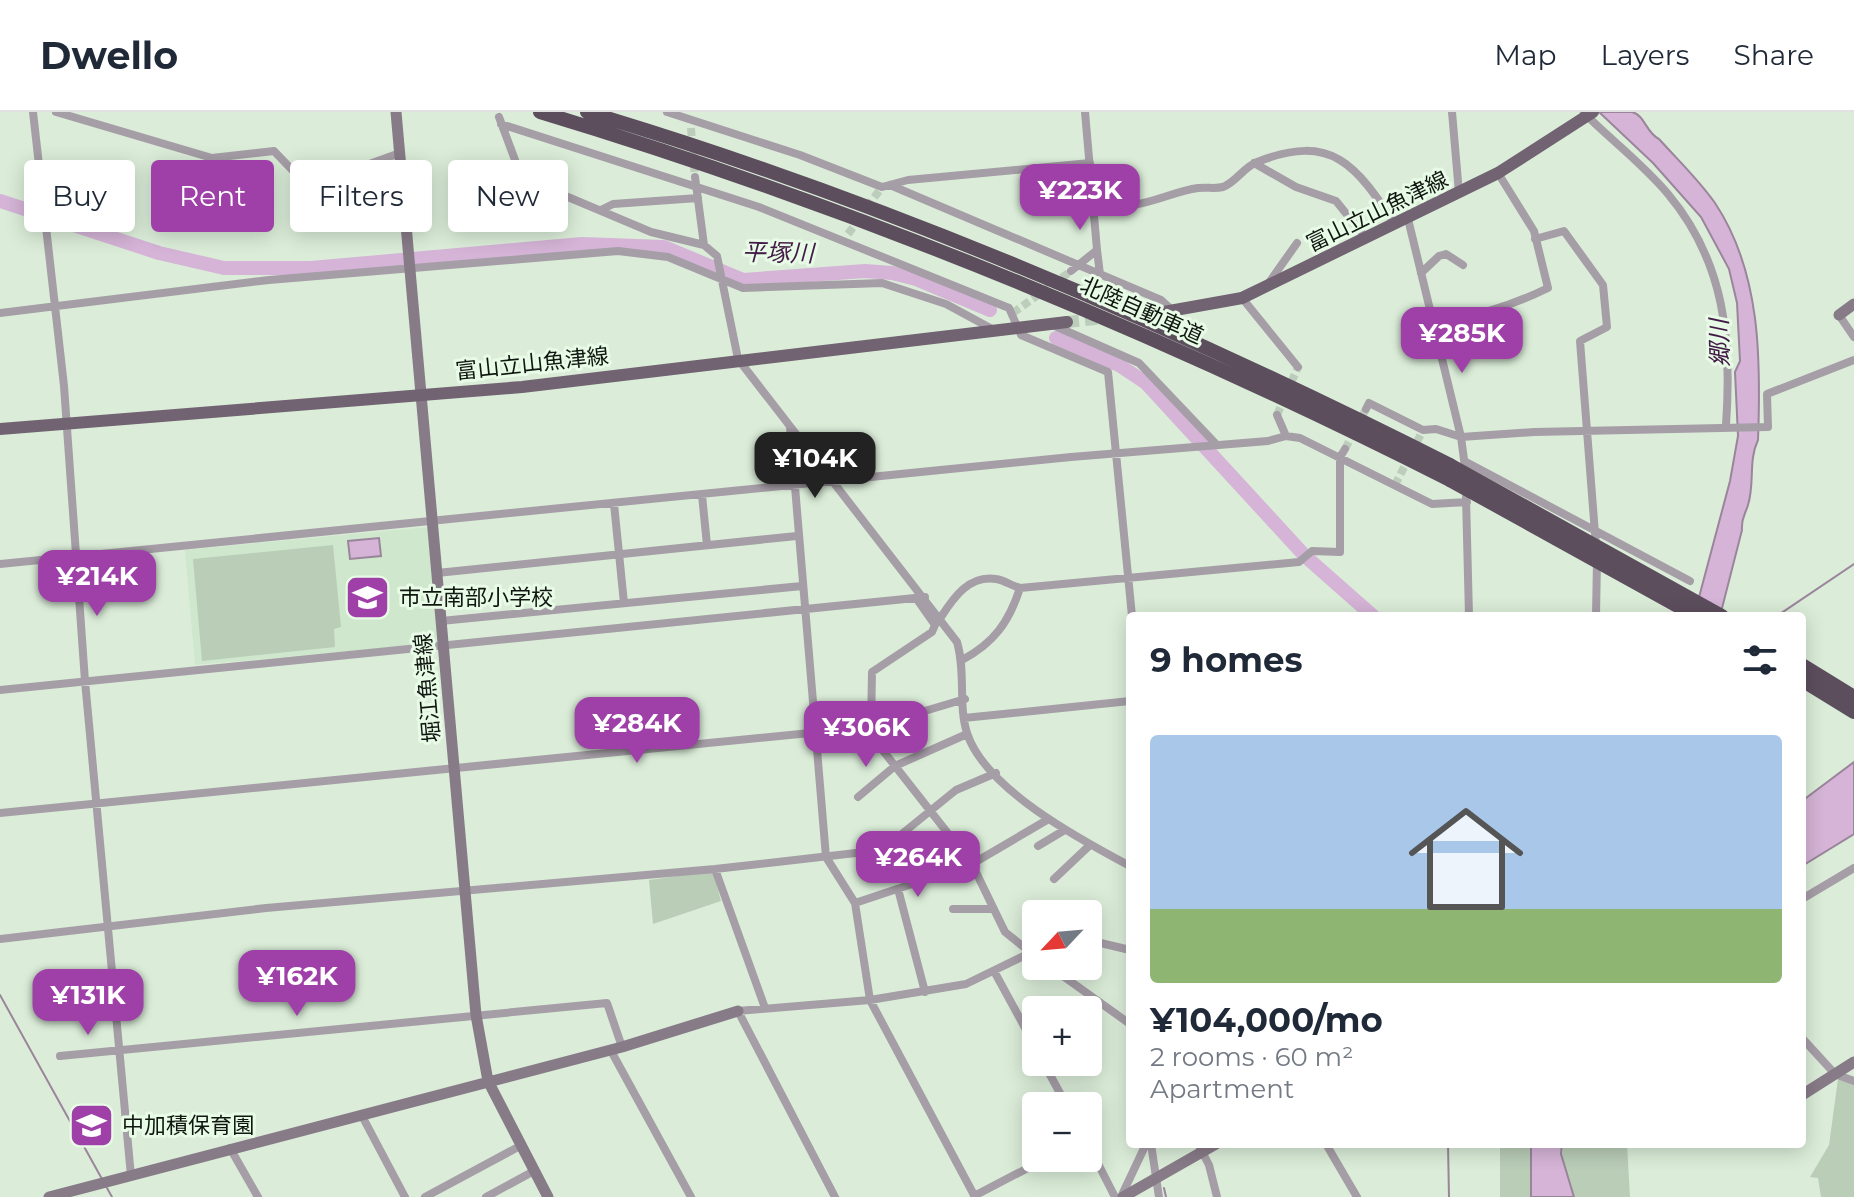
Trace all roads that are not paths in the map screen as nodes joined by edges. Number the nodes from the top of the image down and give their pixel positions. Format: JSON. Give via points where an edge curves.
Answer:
{"nodes":[{"id":1,"x":33,"y":112,"type":"edge"},
{"id":2,"x":56,"y":112,"type":"edge"},
{"id":3,"x":396,"y":112,"type":"edge"},
{"id":4,"x":540,"y":112,"type":"edge"},
{"id":5,"x":587,"y":112,"type":"edge"},
{"id":6,"x":667,"y":112,"type":"edge"},
{"id":7,"x":1085,"y":112,"type":"edge"},
{"id":8,"x":1452,"y":112,"type":"edge"},
{"id":9,"x":1589,"y":113,"type":"edge"},
{"id":10,"x":689,"y":119,"type":"edge"},
{"id":11,"x":400,"y":153,"type":"junction"},
{"id":12,"x":1090,"y":163,"type":"junction"},
{"id":13,"x":1254,"y":163,"type":"junction"},
{"id":14,"x":1498,"y":173,"type":"junction"},
{"id":15,"x":696,"y":182,"type":"junction"},
{"id":16,"x":884,"y":188,"type":"junction"},
{"id":17,"x":1459,"y":193,"type":"junction"},
{"id":18,"x":698,"y":198,"type":"junction"},
{"id":19,"x":1096,"y":204,"type":"junction"},
{"id":20,"x":601,"y":210,"type":"junction"},
{"id":21,"x":1402,"y":221,"type":"junction"},
{"id":22,"x":1366,"y":238,"type":"junction"},
{"id":23,"x":1535,"y":239,"type":"junction"},
{"id":24,"x":1297,"y":243,"type":"dead end"},
{"id":25,"x":704,"y":245,"type":"junction"},
{"id":26,"x":1097,"y":250,"type":"junction"},
{"id":27,"x":1463,"y":265,"type":"dead end"},
{"id":28,"x":1074,"y":268,"type":"junction"},
{"id":29,"x":409,"y":269,"type":"junction"},
{"id":30,"x":1421,"y":273,"type":"junction"},
{"id":31,"x":1100,"y":274,"type":"junction"},
{"id":32,"x":723,"y":281,"type":"junction"},
{"id":33,"x":1265,"y":288,"type":"junction"},
{"id":34,"x":1242,"y":298,"type":"junction"},
{"id":35,"x":1854,"y":304,"type":"edge"},
{"id":36,"x":55,"y":308,"type":"junction"},
{"id":37,"x":1169,"y":312,"type":"joint"},
{"id":38,"x":0,"y":313,"type":"edge"},
{"id":39,"x":1839,"y":315,"type":"joint"},
{"id":40,"x":1432,"y":320,"type":"junction"},
{"id":41,"x":1067,"y":322,"type":"tunnel mouth"},
{"id":42,"x":1050,"y":324,"type":"junction"},
{"id":43,"x":1015,"y":329,"type":"junction"},
{"id":44,"x":994,"y":331,"type":"junction"},
{"id":45,"x":1854,"y":337,"type":"edge"},
{"id":46,"x":738,"y":359,"type":"junction"},
{"id":47,"x":1854,"y":360,"type":"edge"},
{"id":48,"x":1298,"y":367,"type":"dead end"},
{"id":49,"x":422,"y":395,"type":"junction"},
{"id":50,"x":1366,"y":409,"type":"dead end"},
{"id":51,"x":1277,"y":415,"type":"dead end"},
{"id":52,"x":65,"y":423,"type":"junction"},
{"id":53,"x":1727,"y":425,"type":"junction"},
{"id":54,"x":790,"y":426,"type":"junction"},
{"id":55,"x":0,"y":429,"type":"edge"},
{"id":56,"x":1587,"y":431,"type":"junction"},
{"id":57,"x":1286,"y":436,"type":"junction"},
{"id":58,"x":1461,"y":437,"type":"junction"},
{"id":59,"x":1216,"y":444,"type":"junction"},
{"id":60,"x":1115,"y":453,"type":"junction"},
{"id":61,"x":1342,"y":453,"type":"junction"},
{"id":62,"x":1466,"y":462,"type":"junction"},
{"id":63,"x":1450,"y":473,"type":"junction"},
{"id":64,"x":833,"y":481,"type":"junction"},
{"id":65,"x":792,"y":487,"type":"junction"},
{"id":66,"x":702,"y":495,"type":"junction"},
{"id":67,"x":1467,"y":502,"type":"junction"},
{"id":68,"x":614,"y":504,"type":"junction"},
{"id":69,"x":433,"y":522,"type":"junction"},
{"id":70,"x":1595,"y":529,"type":"junction"},
{"id":71,"x":797,"y":536,"type":"junction"},
{"id":72,"x":707,"y":545,"type":"junction"},
{"id":73,"x":619,"y":554,"type":"junction"},
{"id":74,"x":75,"y":557,"type":"junction"},
{"id":75,"x":0,"y":564,"type":"edge"},
{"id":76,"x":437,"y":573,"type":"junction"},
{"id":77,"x":1128,"y":576,"type":"junction"},
{"id":78,"x":1690,"y":581,"type":"dead end"},
{"id":79,"x":802,"y":586,"type":"junction"},
{"id":80,"x":1020,"y":588,"type":"junction"},
{"id":81,"x":920,"y":598,"type":"junction"},
{"id":82,"x":624,"y":603,"type":"junction"},
{"id":83,"x":804,"y":611,"type":"junction"},
{"id":84,"x":1132,"y":612,"type":"edge"},
{"id":85,"x":1469,"y":612,"type":"edge"},
{"id":86,"x":1596,"y":612,"type":"edge"},
{"id":87,"x":1689,"y":612,"type":"edge"},
{"id":88,"x":1714,"y":612,"type":"edge"},
{"id":89,"x":941,"y":617,"type":"junction"},
{"id":90,"x":441,"y":621,"type":"junction"},
{"id":91,"x":443,"y":646,"type":"junction"},
{"id":92,"x":962,"y":660,"type":"junction"},
{"id":93,"x":1806,"y":667,"type":"edge"},
{"id":94,"x":85,"y":681,"type":"junction"},
{"id":95,"x":1806,"y":682,"type":"edge"},
{"id":96,"x":0,"y":690,"type":"edge"},
{"id":97,"x":1854,"y":697,"type":"edge"},
{"id":98,"x":965,"y":699,"type":"junction"},
{"id":99,"x":1126,"y":701,"type":"edge"},
{"id":100,"x":1854,"y":712,"type":"edge"},
{"id":101,"x":964,"y":718,"type":"junction"},
{"id":102,"x":871,"y":727,"type":"junction"},
{"id":103,"x":816,"y":732,"type":"junction"},
{"id":104,"x":967,"y":734,"type":"junction"},
{"id":105,"x":895,"y":766,"type":"junction"},
{"id":106,"x":454,"y":769,"type":"junction"},
{"id":107,"x":996,"y":773,"type":"junction"},
{"id":108,"x":858,"y":797,"type":"dead end"},
{"id":109,"x":97,"y":804,"type":"junction"},
{"id":110,"x":930,"y":809,"type":"junction"},
{"id":111,"x":0,"y":813,"type":"edge"},
{"id":112,"x":1047,"y":820,"type":"junction"},
{"id":113,"x":1063,"y":831,"type":"junction"},
{"id":114,"x":1090,"y":845,"type":"junction"},
{"id":115,"x":1038,"y":846,"type":"dead end"},
{"id":116,"x":826,"y":857,"type":"junction"},
{"id":117,"x":972,"y":864,"type":"junction"},
{"id":118,"x":1126,"y":864,"type":"edge"},
{"id":119,"x":1854,"y":868,"type":"edge"},
{"id":120,"x":715,"y":869,"type":"junction"},
{"id":121,"x":1054,"y":879,"type":"dead end"},
{"id":122,"x":898,"y":889,"type":"junction"},
{"id":123,"x":466,"y":891,"type":"junction"},
{"id":124,"x":1806,"y":897,"type":"edge"},
{"id":125,"x":855,"y":903,"type":"junction"},
{"id":126,"x":953,"y":909,"type":"dead end"},
{"id":127,"x":993,"y":909,"type":"junction"},
{"id":128,"x":108,"y":928,"type":"junction"},
{"id":129,"x":0,"y":939,"type":"edge"},
{"id":130,"x":1102,"y":943,"type":"edge"},
{"id":131,"x":1022,"y":944,"type":"edge"},
{"id":132,"x":1126,"y":949,"type":"edge"},
{"id":133,"x":1022,"y":958,"type":"edge"},
{"id":134,"x":994,"y":971,"type":"junction"},
{"id":135,"x":1069,"y":980,"type":"edge"},
{"id":136,"x":925,"y":992,"type":"junction"},
{"id":137,"x":870,"y":1000,"type":"junction"},
{"id":138,"x":765,"y":1008,"type":"junction"},
{"id":139,"x":738,"y":1011,"type":"junction"},
{"id":140,"x":476,"y":1015,"type":"junction"},
{"id":141,"x":1126,"y":1021,"type":"edge"},
{"id":142,"x":1022,"y":1022,"type":"edge"},
{"id":143,"x":1806,"y":1042,"type":"edge"},
{"id":144,"x":616,"y":1048,"type":"junction"},
{"id":145,"x":120,"y":1050,"type":"junction"},
{"id":146,"x":60,"y":1056,"type":"dead end"},
{"id":147,"x":1854,"y":1062,"type":"edge"},
{"id":148,"x":1835,"y":1074,"type":"junction"},
{"id":149,"x":488,"y":1081,"type":"junction"},
{"id":150,"x":1854,"y":1081,"type":"edge"},
{"id":151,"x":1806,"y":1092,"type":"edge"},
{"id":152,"x":361,"y":1114,"type":"junction"},
{"id":153,"x":520,"y":1146,"type":"junction"},
{"id":154,"x":230,"y":1148,"type":"junction"},
{"id":155,"x":1146,"y":1148,"type":"edge"},
{"id":156,"x":1149,"y":1148,"type":"edge"},
{"id":157,"x":1200,"y":1148,"type":"edge"},
{"id":158,"x":1328,"y":1148,"type":"edge"},
{"id":159,"x":534,"y":1171,"type":"junction"},
{"id":160,"x":1022,"y":1171,"type":"edge"},
{"id":161,"x":1102,"y":1171,"type":"edge"},
{"id":162,"x":131,"y":1176,"type":"junction"},
{"id":163,"x":1158,"y":1178,"type":"junction"},
{"id":164,"x":974,"y":1196,"type":"edge"},
{"id":165,"x":49,"y":1197,"type":"edge"},
{"id":166,"x":258,"y":1197,"type":"edge"},
{"id":167,"x":405,"y":1197,"type":"edge"},
{"id":168,"x":425,"y":1197,"type":"edge"},
{"id":169,"x":486,"y":1197,"type":"edge"},
{"id":170,"x":548,"y":1197,"type":"edge"},
{"id":171,"x":691,"y":1197,"type":"edge"},
{"id":172,"x":835,"y":1197,"type":"edge"},
{"id":173,"x":1115,"y":1197,"type":"edge"},
{"id":174,"x":1122,"y":1197,"type":"edge"},
{"id":175,"x":1159,"y":1197,"type":"edge"},
{"id":176,"x":1217,"y":1197,"type":"edge"},
{"id":177,"x":1357,"y":1197,"type":"edge"}],
"edges":[{"from":1,"to":36,"type":"street"},
{"from":2,"to":11,"type":"street","via":[[212,158],[274,151],[298,176],[358,168]]},
{"from":3,"to":11,"type":"main road","name":"堀江魚津線"},
{"from":4,"to":63,"type":"highway","name":"北陸自動車道","via":[[789,193],[980,265]]},
{"from":5,"to":63,"type":"highway","name":"北陸自動車道","via":[[809,186],[987,253],[1169,330]]},
{"from":6,"to":10,"type":"street"},
{"from":7,"to":12,"type":"street"},
{"from":8,"to":17,"type":"street"},
{"from":9,"to":14,"type":"main road","name":"富山立山魚津線"},
{"from":9,"to":53,"type":"street","via":[[1668,194],[1710,260],[1725,312]]},
{"from":10,"to":16,"type":"street"},
{"from":11,"to":29,"type":"main road","name":"堀江魚津線"},
{"from":12,"to":16,"type":"street","via":[[908,180]]},
{"from":12,"to":19,"type":"street"},
{"from":13,"to":19,"type":"street","via":[[1218,188],[1132,205]]},
{"from":13,"to":21,"type":"street","via":[[1300,151],[1332,153]]},
{"from":13,"to":22,"type":"street","via":[[1296,187],[1336,201]]},
{"from":14,"to":17,"type":"main road","name":"富山立山魚津線"},
{"from":14,"to":23,"type":"street"},
{"from":15,"to":18,"type":"street"},
{"from":15,"to":20,"type":"street","via":[[500,121],[518,168],[530,181]]},
{"from":15,"to":43,"type":"street","via":[[846,237],[1009,308]]},
{"from":16,"to":28,"type":"street"},
{"from":17,"to":21,"type":"main road","name":"富山立山魚津線"},
{"from":18,"to":20,"type":"street","via":[[613,204]]},
{"from":18,"to":25,"type":"street"},
{"from":19,"to":26,"type":"street"},
{"from":20,"to":25,"type":"street","via":[[651,232]]},
{"from":21,"to":22,"type":"main road","name":"富山立山魚津線"},
{"from":21,"to":30,"type":"street"},
{"from":22,"to":33,"type":"main road","name":"富山立山魚津線"},
{"from":23,"to":40,"type":"street","via":[[1548,288],[1513,306]]},
{"from":23,"to":56,"type":"street","via":[[1564,231],[1603,285],[1607,327],[1580,341]]},
{"from":24,"to":33,"type":"street"},
{"from":25,"to":32,"type":"street","via":[[717,256]]},
{"from":26,"to":28,"type":"street"},
{"from":26,"to":31,"type":"street"},
{"from":27,"to":30,"type":"street","via":[[1446,254]]},
{"from":28,"to":31,"type":"street"},
{"from":29,"to":32,"type":"street","via":[[618,251],[668,257]]},
{"from":29,"to":36,"type":"street","via":[[135,294]]},
{"from":29,"to":49,"type":"main road","name":"堀江魚津線"},
{"from":30,"to":40,"type":"street"},
{"from":31,"to":37,"type":"street","via":[[1161,300]]},
{"from":32,"to":44,"type":"street","via":[[758,288],[882,283],[946,304]]},
{"from":32,"to":46,"type":"street"},
{"from":33,"to":34,"type":"main road","name":"富山立山魚津線"},
{"from":34,"to":37,"type":"main road","name":"富山立山魚津線"},
{"from":34,"to":48,"type":"street"},
{"from":35,"to":39,"type":"main road"},
{"from":36,"to":38,"type":"street"},
{"from":36,"to":52,"type":"street"},
{"from":39,"to":45,"type":"street"},
{"from":40,"to":58,"type":"street"},
{"from":41,"to":42,"type":"main road","name":"富山立山魚津線"},
{"from":42,"to":43,"type":"main road","name":"富山立山魚津線"},
{"from":42,"to":59,"type":"street","via":[[1139,363]]},
{"from":43,"to":44,"type":"main road","name":"富山立山魚津線"},
{"from":43,"to":60,"type":"street","via":[[1108,372]]},
{"from":44,"to":46,"type":"main road","name":"富山立山魚津線"},
{"from":46,"to":49,"type":"main road","name":"富山立山魚津線"},
{"from":46,"to":54,"type":"street"},
{"from":47,"to":53,"type":"street","via":[[1767,394],[1768,427]]},
{"from":49,"to":52,"type":"main road","name":"富山立山魚津線"},
{"from":49,"to":69,"type":"main road","name":"堀江魚津線"},
{"from":50,"to":58,"type":"street","via":[[1369,403],[1423,430]]},
{"from":51,"to":57,"type":"street"},
{"from":52,"to":55,"type":"main road","name":"富山立山魚津線"},
{"from":52,"to":74,"type":"street"},
{"from":53,"to":56,"type":"street"},
{"from":54,"to":64,"type":"street"},
{"from":54,"to":65,"type":"street"},
{"from":56,"to":58,"type":"street"},
{"from":56,"to":70,"type":"street"},
{"from":57,"to":59,"type":"street"},
{"from":57,"to":61,"type":"street"},
{"from":58,"to":62,"type":"street"},
{"from":59,"to":60,"type":"street"},
{"from":60,"to":64,"type":"street"},
{"from":60,"to":77,"type":"street"},
{"from":61,"to":67,"type":"street","via":[[1432,504]]},
{"from":61,"to":77,"type":"street","via":[[1340,552],[1312,551],[1299,562]]},
{"from":62,"to":67,"type":"street"},
{"from":62,"to":70,"type":"street"},
{"from":63,"to":87,"type":"highway","name":"北陸自動車道","bridge":true},
{"from":63,"to":88,"type":"highway","name":"北陸自動車道","bridge":true},
{"from":64,"to":65,"type":"street"},
{"from":64,"to":81,"type":"street"},
{"from":65,"to":66,"type":"street"},
{"from":65,"to":71,"type":"street"},
{"from":66,"to":68,"type":"street"},
{"from":66,"to":72,"type":"street"},
{"from":67,"to":85,"type":"street"},
{"from":68,"to":69,"type":"street"},
{"from":68,"to":73,"type":"street"},
{"from":69,"to":74,"type":"street"},
{"from":69,"to":76,"type":"main road","name":"堀江魚津線"},
{"from":70,"to":78,"type":"street"},
{"from":70,"to":86,"type":"street"},
{"from":71,"to":72,"type":"street"},
{"from":71,"to":79,"type":"street"},
{"from":72,"to":73,"type":"street"},
{"from":73,"to":76,"type":"street"},
{"from":73,"to":82,"type":"street"},
{"from":74,"to":75,"type":"street"},
{"from":74,"to":94,"type":"street"},
{"from":76,"to":90,"type":"main road","name":"堀江魚津線"},
{"from":77,"to":80,"type":"street"},
{"from":77,"to":84,"type":"street"},
{"from":79,"to":82,"type":"street"},
{"from":79,"to":83,"type":"street"},
{"from":80,"to":89,"type":"street","via":[[996,579],[972,582]]},
{"from":80,"to":92,"type":"street","via":[[1003,628]]},
{"from":81,"to":83,"type":"street"},
{"from":81,"to":89,"type":"street"},
{"from":81,"to":102,"type":"street","via":[[935,625],[872,672]]},
{"from":82,"to":90,"type":"street"},
{"from":83,"to":91,"type":"street"},
{"from":83,"to":103,"type":"street"},
{"from":89,"to":92,"type":"street"},
{"from":90,"to":91,"type":"main road","name":"堀江魚津線"},
{"from":91,"to":94,"type":"street"},
{"from":91,"to":106,"type":"main road","name":"堀江魚津線"},
{"from":92,"to":98,"type":"street"},
{"from":93,"to":97,"type":"highway"},
{"from":94,"to":96,"type":"street"},
{"from":94,"to":109,"type":"street"},
{"from":95,"to":100,"type":"highway"},
{"from":98,"to":101,"type":"street"},
{"from":98,"to":102,"type":"street"},
{"from":99,"to":101,"type":"street"},
{"from":101,"to":104,"type":"street"},
{"from":102,"to":103,"type":"street"},
{"from":102,"to":105,"type":"street"},
{"from":103,"to":106,"type":"street"},
{"from":103,"to":116,"type":"street"},
{"from":104,"to":105,"type":"street"},
{"from":104,"to":107,"type":"street"},
{"from":105,"to":108,"type":"street"},
{"from":105,"to":110,"type":"street"},
{"from":106,"to":109,"type":"street"},
{"from":106,"to":123,"type":"main road","name":"堀江魚津線"},
{"from":107,"to":110,"type":"street","via":[[956,790]]},
{"from":107,"to":112,"type":"street"},
{"from":109,"to":111,"type":"street"},
{"from":109,"to":128,"type":"street"},
{"from":110,"to":116,"type":"street","via":[[882,850]]},
{"from":110,"to":117,"type":"street"},
{"from":112,"to":113,"type":"street"},
{"from":112,"to":117,"type":"street"},
{"from":113,"to":114,"type":"street"},
{"from":113,"to":115,"type":"street"},
{"from":114,"to":118,"type":"street"},
{"from":114,"to":121,"type":"street"},
{"from":116,"to":120,"type":"street"},
{"from":116,"to":125,"type":"street"},
{"from":117,"to":122,"type":"street"},
{"from":117,"to":127,"type":"street"},
{"from":119,"to":124,"type":"street"},
{"from":120,"to":123,"type":"street"},
{"from":120,"to":138,"type":"street"},
{"from":122,"to":125,"type":"street"},
{"from":122,"to":136,"type":"street"},
{"from":123,"to":128,"type":"street"},
{"from":123,"to":140,"type":"main road","name":"堀江魚津線"},
{"from":125,"to":137,"type":"street"},
{"from":126,"to":127,"type":"street"},
{"from":127,"to":131,"type":"street","via":[[1005,932]]},
{"from":128,"to":129,"type":"street"},
{"from":128,"to":145,"type":"street"},
{"from":130,"to":132,"type":"street"},
{"from":133,"to":134,"type":"street"},
{"from":134,"to":136,"type":"street","via":[[966,984]]},
{"from":134,"to":142,"type":"street"},
{"from":135,"to":141,"type":"street"},
{"from":136,"to":137,"type":"street"},
{"from":137,"to":138,"type":"street"},
{"from":137,"to":164,"type":"street"},
{"from":138,"to":139,"type":"street"},
{"from":139,"to":144,"type":"main road"},
{"from":139,"to":172,"type":"street"},
{"from":140,"to":144,"type":"street","via":[[607,1003]]},
{"from":140,"to":145,"type":"street"},
{"from":140,"to":149,"type":"main road","name":"堀江魚津線"},
{"from":143,"to":148,"type":"street"},
{"from":144,"to":149,"type":"main road"},
{"from":144,"to":171,"type":"street"},
{"from":145,"to":146,"type":"street"},
{"from":145,"to":162,"type":"street"},
{"from":147,"to":148,"type":"main road"},
{"from":148,"to":150,"type":"street"},
{"from":148,"to":151,"type":"main road"},
{"from":149,"to":152,"type":"main road"},
{"from":149,"to":153,"type":"main road","name":"堀江魚津線"},
{"from":152,"to":154,"type":"main road"},
{"from":152,"to":167,"type":"street"},
{"from":153,"to":159,"type":"main road","name":"堀江魚津線"},
{"from":153,"to":168,"type":"street"},
{"from":154,"to":162,"type":"main road"},
{"from":154,"to":166,"type":"street"},
{"from":155,"to":174,"type":"street"},
{"from":156,"to":163,"type":"street"},
{"from":157,"to":163,"type":"main road"},
{"from":157,"to":176,"type":"street"},
{"from":158,"to":177,"type":"street"},
{"from":159,"to":169,"type":"street"},
{"from":159,"to":170,"type":"main road","name":"堀江魚津線"},
{"from":160,"to":164,"type":"street"},
{"from":161,"to":173,"type":"street"},
{"from":162,"to":165,"type":"main road"},
{"from":163,"to":174,"type":"main road"},
{"from":163,"to":175,"type":"street"}]}
